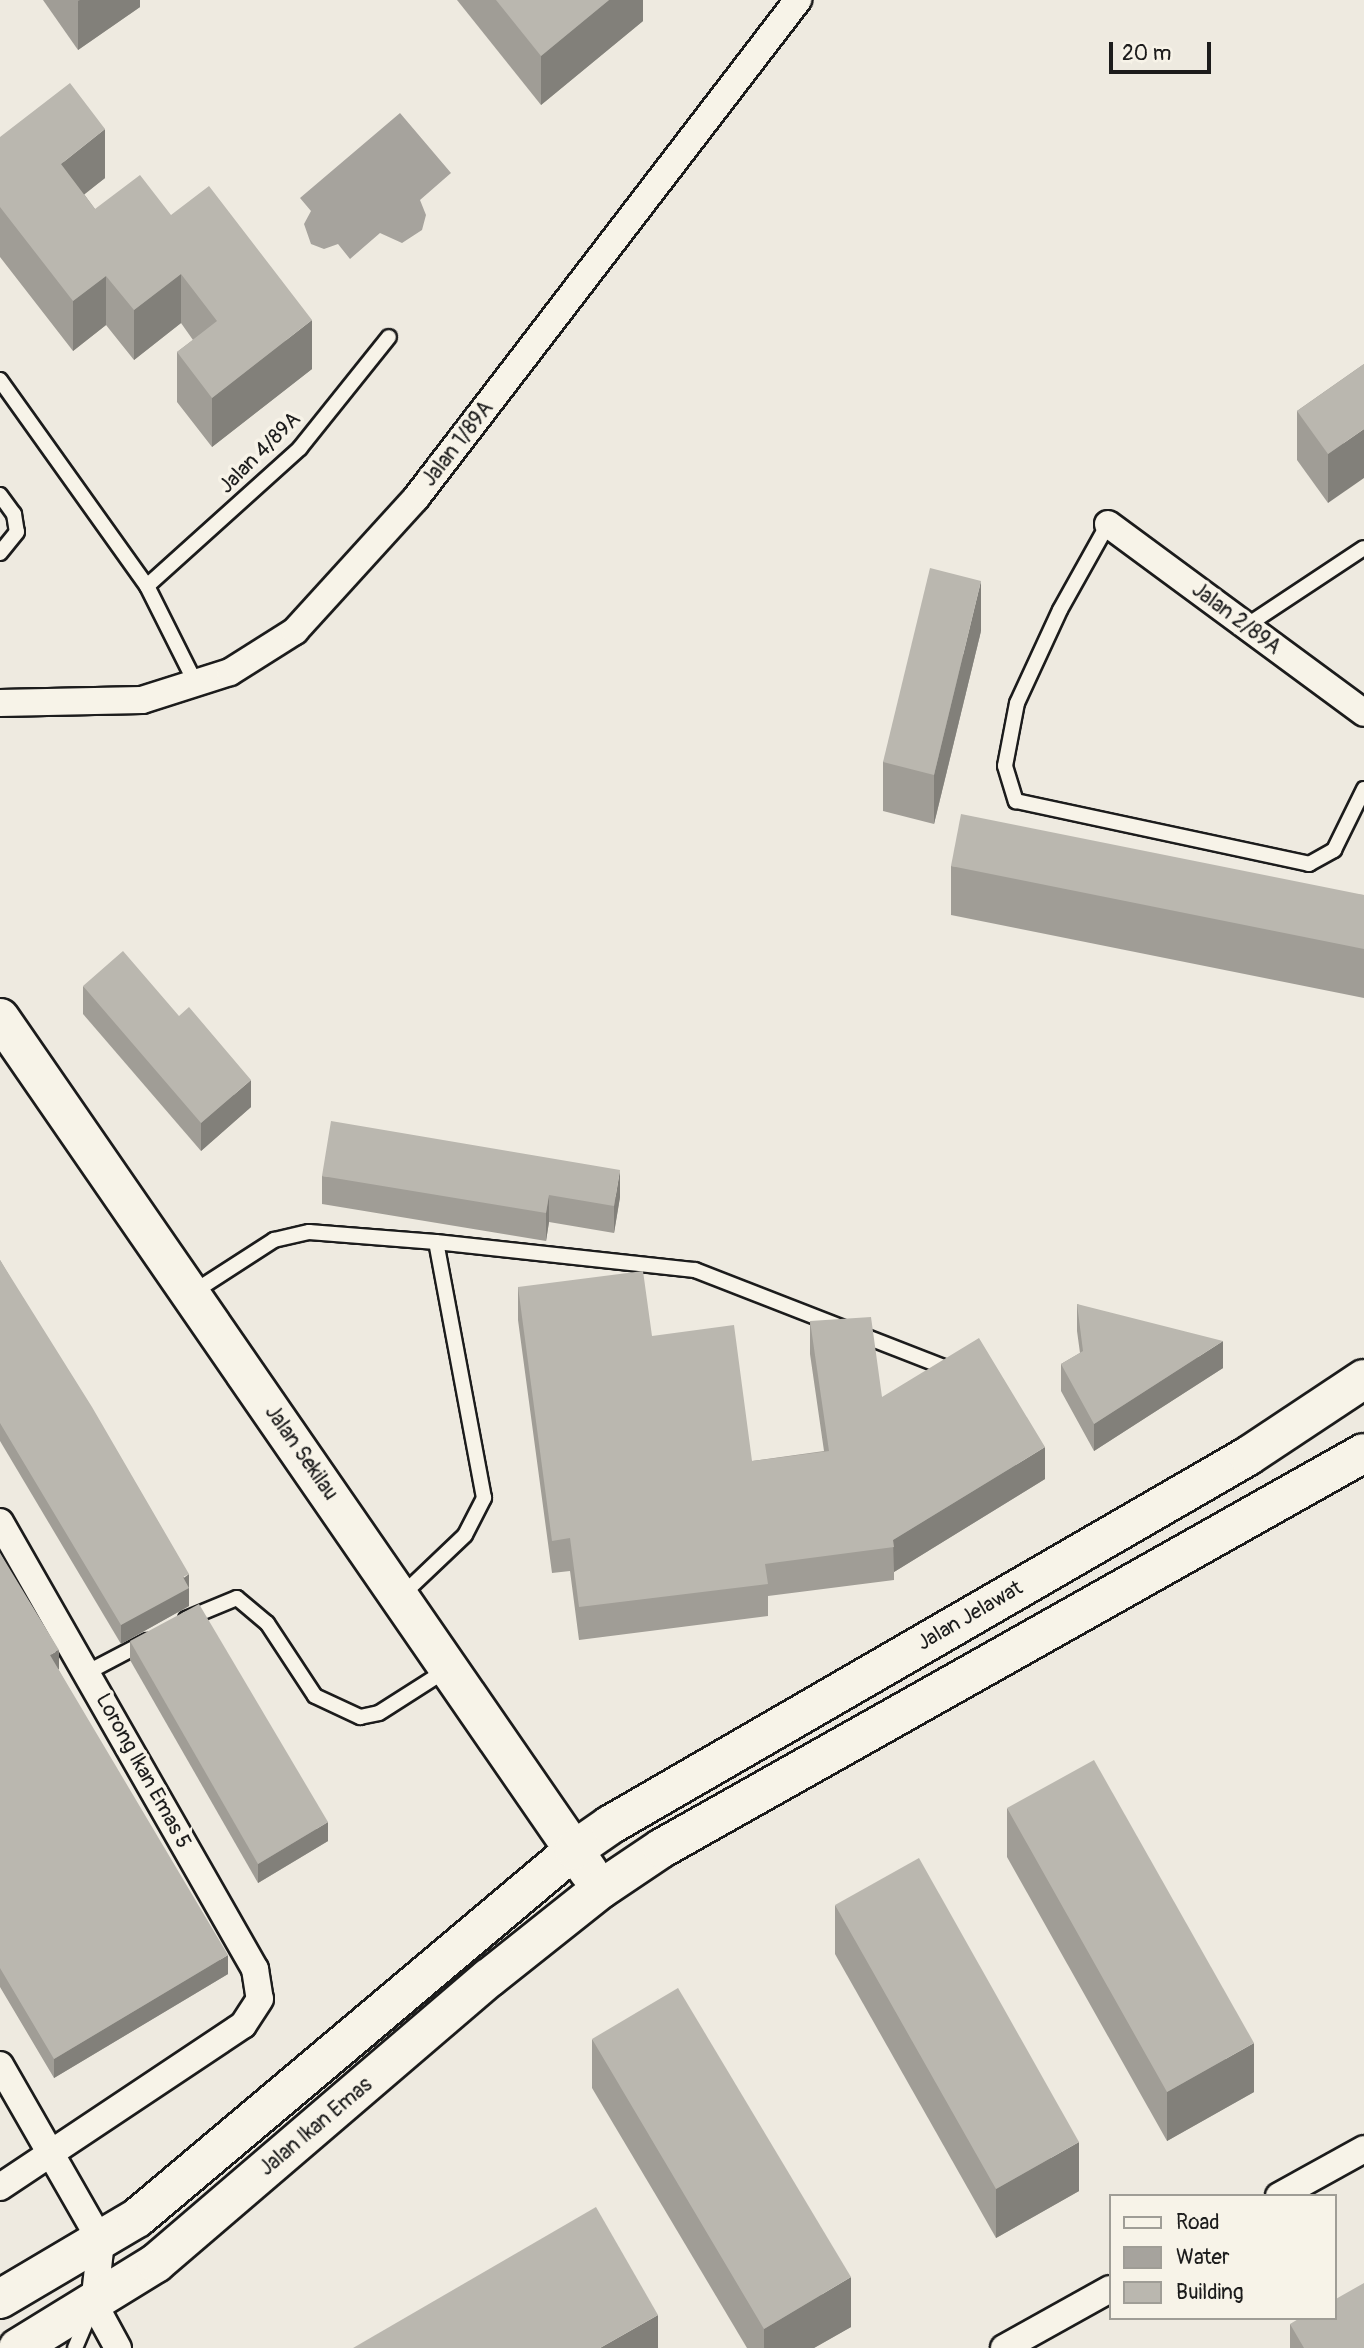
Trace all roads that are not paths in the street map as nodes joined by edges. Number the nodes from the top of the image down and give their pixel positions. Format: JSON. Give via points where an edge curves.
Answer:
{"nodes":[{"id":1,"x":798,"y":0,"type":"edge"},
{"id":2,"x":389,"y":337,"type":"dead end"},
{"id":3,"x":0,"y":380,"type":"edge"},
{"id":4,"x":0,"y":495,"type":"edge"},
{"id":5,"x":1108,"y":524,"type":"joint"},
{"id":6,"x":1364,"y":548,"type":"edge"},
{"id":7,"x":0,"y":553,"type":"edge"},
{"id":8,"x":147,"y":586,"type":"junction"},
{"id":9,"x":1246,"y":626,"type":"junction"},
{"id":10,"x":195,"y":682,"type":"junction"},
{"id":11,"x":0,"y":703,"type":"edge"},
{"id":12,"x":1364,"y":713,"type":"edge"},
{"id":13,"x":1364,"y":789,"type":"edge"},
{"id":14,"x":0,"y":1018,"type":"edge"},
{"id":15,"x":436,"y":1242,"type":"junction"},
{"id":16,"x":190,"y":1294,"type":"junction"},
{"id":17,"x":946,"y":1368,"type":"edge"},
{"id":18,"x":1364,"y":1378,"type":"edge"},
{"id":19,"x":1364,"y":1453,"type":"edge"},
{"id":20,"x":0,"y":1521,"type":"edge"},
{"id":21,"x":400,"y":1597,"type":"junction"},
{"id":22,"x":449,"y":1668,"type":"junction"},
{"id":23,"x":88,"y":1672,"type":"junction"},
{"id":24,"x":574,"y":1850,"type":"junction"},
{"id":25,"x":601,"y":1889,"type":"junction"},
{"id":26,"x":0,"y":2065,"type":"edge"},
{"id":27,"x":1364,"y":2149,"type":"edge"},
{"id":28,"x":53,"y":2154,"type":"junction"},
{"id":29,"x":0,"y":2188,"type":"edge"},
{"id":30,"x":1283,"y":2194,"type":"edge"},
{"id":31,"x":101,"y":2241,"type":"junction"},
{"id":32,"x":1108,"y":2290,"type":"edge"},
{"id":33,"x":0,"y":2300,"type":"edge"},
{"id":34,"x":94,"y":2304,"type":"junction"},
{"id":35,"x":18,"y":2348,"type":"edge"},
{"id":36,"x":75,"y":2348,"type":"edge"},
{"id":37,"x":118,"y":2348,"type":"edge"},
{"id":38,"x":1004,"y":2348,"type":"edge"}],
"edges":[{"from":1,"to":10,"type":"street","name":"Jalan 1/89A","via":[[416,498],[295,631],[230,672]]},
{"from":2,"to":8,"type":"lane","name":"Jalan 4/89A","via":[[300,448]]},
{"from":3,"to":8,"type":"lane"},
{"from":4,"to":7,"type":"lane","via":[[14,514],[16,532]]},
{"from":5,"to":9,"type":"street","name":"Jalan 2/89A"},
{"from":5,"to":13,"type":"lane","via":[[1060,610],[1017,703],[1005,766],[1016,801],[1309,864],[1334,850]]},
{"from":6,"to":9,"type":"lane"},
{"from":8,"to":10,"type":"lane"},
{"from":9,"to":12,"type":"street","name":"Jalan 2/89A"},
{"from":10,"to":11,"type":"street","name":"Jalan 1/89A","via":[[142,699]]},
{"from":14,"to":16,"type":"street","name":"Jalan Sekilau"},
{"from":15,"to":16,"type":"lane","via":[[309,1232],[274,1240]]},
{"from":15,"to":17,"type":"lane","via":[[695,1270]]},
{"from":15,"to":21,"type":"lane","via":[[484,1498],[465,1535]]},
{"from":16,"to":21,"type":"street","name":"Jalan Sekilau"},
{"from":18,"to":24,"type":"street","name":"Jalan Jelawat","via":[[1248,1456],[657,1795]]},
{"from":19,"to":25,"type":"street","via":[[681,1837]]},
{"from":20,"to":23,"type":"street","name":"Lorong Ikan Emas 5"},
{"from":21,"to":22,"type":"street","name":"Jalan Sekilau"},
{"from":22,"to":23,"type":"lane","via":[[379,1713],[360,1717],[315,1696],[267,1623],[237,1598],[216,1603]]},
{"from":22,"to":24,"type":"street","name":"Jalan Sekilau"},
{"from":23,"to":28,"type":"street","name":"Lorong Ikan Emas 5","via":[[255,1969],[260,1999],[243,2025]]},
{"from":24,"to":25,"type":"street","name":"Jalan Sekilau"},
{"from":24,"to":31,"type":"street","via":[[137,2218]]},
{"from":25,"to":34,"type":"street","name":"Jalan Ikan Emas","via":[[489,1978],[156,2263]]},
{"from":26,"to":28,"type":"street"},
{"from":27,"to":30,"type":"street"},
{"from":28,"to":29,"type":"street"},
{"from":28,"to":31,"type":"street"},
{"from":31,"to":33,"type":"street"},
{"from":31,"to":34,"type":"street"},
{"from":32,"to":38,"type":"street"},
{"from":34,"to":35,"type":"street","name":"Jalan Ikan Emas"},
{"from":34,"to":36,"type":"lane"},
{"from":34,"to":37,"type":"street"}]}
